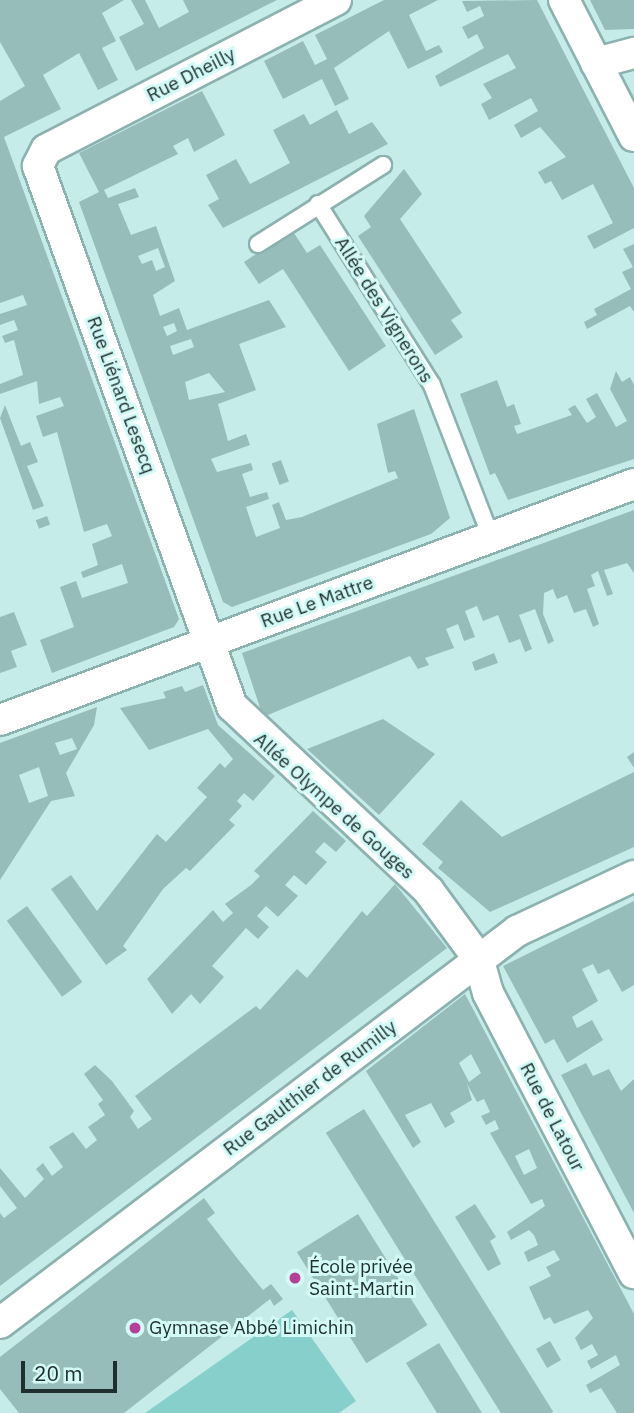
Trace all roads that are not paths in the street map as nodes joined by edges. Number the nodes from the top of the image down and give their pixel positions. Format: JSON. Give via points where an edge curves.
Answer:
{"nodes":[{"id":1,"x":336,"y":0,"type":"edge"},
{"id":2,"x":564,"y":0,"type":"edge"},
{"id":3,"x":634,"y":53,"type":"edge"},
{"id":4,"x":596,"y":63,"type":"junction"},
{"id":5,"x":634,"y":136,"type":"edge"},
{"id":6,"x":46,"y":150,"type":"joint"},
{"id":7,"x":383,"y":165,"type":"dead end"},
{"id":8,"x":318,"y":204,"type":"junction"},
{"id":9,"x":258,"y":244,"type":"dead end"},
{"id":10,"x":634,"y":484,"type":"edge"},
{"id":11,"x":491,"y":537,"type":"junction"},
{"id":12,"x":210,"y":642,"type":"junction"},
{"id":13,"x":0,"y":720,"type":"edge"},
{"id":14,"x":634,"y":876,"type":"edge"},
{"id":15,"x":478,"y":958,"type":"junction"},
{"id":16,"x":634,"y":1273,"type":"edge"},
{"id":17,"x":0,"y":1323,"type":"edge"}],
"edges":[{"from":1,"to":6,"type":"street","name":"Rue Dheilly"},
{"from":2,"to":4,"type":"street"},
{"from":3,"to":4,"type":"street"},
{"from":4,"to":5,"type":"street"},
{"from":6,"to":12,"type":"street","name":"Rue Liénard Lesecq","via":[[38,166]]},
{"from":7,"to":8,"type":"lane"},
{"from":8,"to":9,"type":"lane"},
{"from":8,"to":11,"type":"lane","name":"Allée des Vignerons","via":[[432,385]]},
{"from":10,"to":11,"type":"street","name":"Rue Le Mattre"},
{"from":11,"to":12,"type":"street","name":"Rue Le Mattre"},
{"from":12,"to":13,"type":"street","name":"Rue Le Mattre"},
{"from":12,"to":15,"type":"street","name":"Allée Olympe de Gouges","via":[[232,706],[250,729],[428,890]]},
{"from":14,"to":15,"type":"street","name":"Rue Gaulthier de Rumilly","via":[[517,930]]},
{"from":15,"to":16,"type":"street","name":"Rue de Latour","via":[[488,993]]},
{"from":15,"to":17,"type":"street","name":"Rue Gaulthier de Rumilly"}]}
